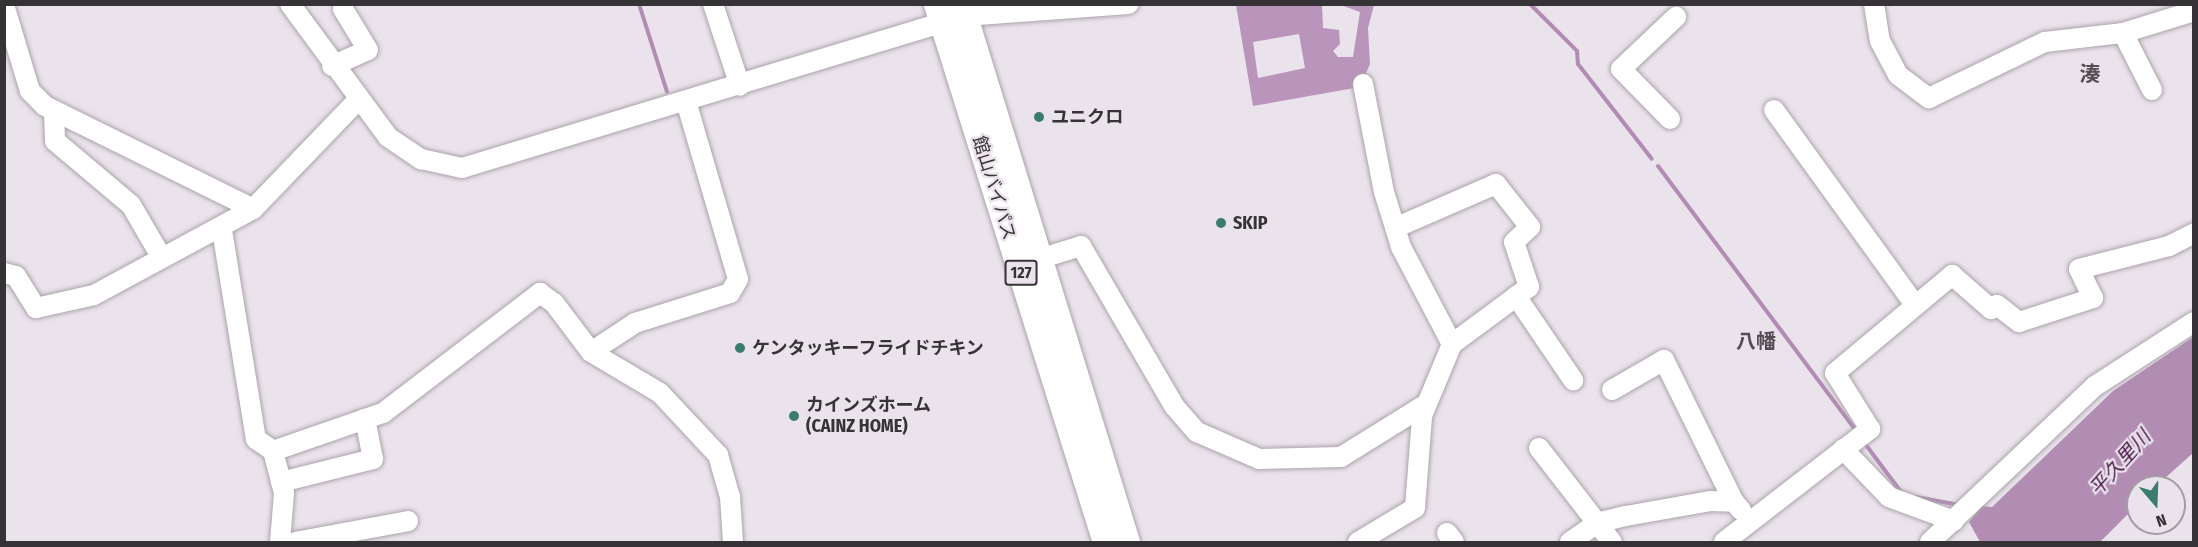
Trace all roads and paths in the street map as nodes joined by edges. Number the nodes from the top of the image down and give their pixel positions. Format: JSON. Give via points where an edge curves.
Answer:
{"nodes":[{"id":1,"x":290,"y":4,"type":"edge"},
{"id":2,"x":714,"y":4,"type":"edge"},
{"id":3,"x":1129,"y":4,"type":"edge"},
{"id":4,"x":1874,"y":4,"type":"edge"},
{"id":5,"x":4,"y":5,"type":"edge"},
{"id":6,"x":343,"y":9,"type":"dead end"},
{"id":7,"x":2193,"y":11,"type":"edge"},
{"id":8,"x":951,"y":12,"type":"edge"},
{"id":9,"x":1676,"y":17,"type":"dead end"},
{"id":10,"x":2123,"y":33,"type":"junction"},
{"id":11,"x":332,"y":66,"type":"junction"},
{"id":12,"x":1363,"y":84,"type":"dead end"},
{"id":13,"x":740,"y":86,"type":"junction"},
{"id":14,"x":2152,"y":90,"type":"dead end"},
{"id":15,"x":357,"y":101,"type":"junction"},
{"id":16,"x":686,"y":101,"type":"junction"},
{"id":17,"x":1774,"y":110,"type":"dead end"},
{"id":18,"x":54,"y":111,"type":"junction"},
{"id":19,"x":1670,"y":119,"type":"dead end"},
{"id":20,"x":253,"y":209,"type":"junction"},
{"id":21,"x":1395,"y":228,"type":"junction"},
{"id":22,"x":222,"y":230,"type":"junction"},
{"id":23,"x":2193,"y":233,"type":"edge"},
{"id":24,"x":162,"y":258,"type":"junction"},
{"id":25,"x":1040,"y":259,"type":"junction"},
{"id":26,"x":4,"y":273,"type":"edge"},
{"id":27,"x":1516,"y":296,"type":"junction"},
{"id":28,"x":1915,"y":305,"type":"junction"},
{"id":29,"x":2193,"y":322,"type":"edge"},
{"id":30,"x":1452,"y":344,"type":"junction"},
{"id":31,"x":591,"y":352,"type":"junction"},
{"id":32,"x":1573,"y":380,"type":"dead end"},
{"id":33,"x":1612,"y":390,"type":"dead end"},
{"id":34,"x":1425,"y":405,"type":"junction"},
{"id":35,"x":365,"y":419,"type":"junction"},
{"id":36,"x":1854,"y":440,"type":"junction"},
{"id":37,"x":1539,"y":448,"type":"dead end"},
{"id":38,"x":273,"y":451,"type":"junction"},
{"id":39,"x":281,"y":482,"type":"junction"},
{"id":40,"x":1734,"y":502,"type":"junction"},
{"id":41,"x":1962,"y":512,"type":"junction"},
{"id":42,"x":408,"y":521,"type":"dead end"},
{"id":43,"x":1750,"y":522,"type":"junction"},
{"id":44,"x":1597,"y":523,"type":"junction"},
{"id":45,"x":280,"y":543,"type":"edge"},
{"id":46,"x":295,"y":543,"type":"edge"},
{"id":47,"x":733,"y":543,"type":"edge"},
{"id":48,"x":1106,"y":543,"type":"edge"},
{"id":49,"x":1126,"y":543,"type":"edge"},
{"id":50,"x":1358,"y":543,"type":"edge"},
{"id":51,"x":1570,"y":543,"type":"edge"},
{"id":52,"x":1612,"y":543,"type":"edge"},
{"id":53,"x":1724,"y":543,"type":"edge"},
{"id":54,"x":1930,"y":543,"type":"edge"}],
"edges":[{"from":1,"to":11,"type":"street"},
{"from":2,"to":13,"type":"street"},
{"from":3,"to":8,"type":"street"},
{"from":4,"to":10,"type":"street","via":[[1880,41],[1898,75],[1929,98],[2045,42]]},
{"from":5,"to":18,"type":"street","via":[[30,91]]},
{"from":6,"to":11,"type":"street","via":[[368,50]]},
{"from":7,"to":10,"type":"street"},
{"from":8,"to":13,"type":"street"},
{"from":8,"to":25,"type":"highway","name":"館山バイパス","number":"127"},
{"from":8,"to":48,"type":"highway","name":"館山バイパス","number":"127"},
{"from":9,"to":19,"type":"street","via":[[1621,69]]},
{"from":10,"to":14,"type":"street"},
{"from":11,"to":15,"type":"street"},
{"from":12,"to":21,"type":"street"},
{"from":13,"to":16,"type":"street"},
{"from":15,"to":16,"type":"street","via":[[413,155],[462,168]]},
{"from":15,"to":20,"type":"street"},
{"from":16,"to":31,"type":"street","via":[[738,279],[730,292],[635,323]]},
{"from":17,"to":28,"type":"street"},
{"from":18,"to":20,"type":"street"},
{"from":18,"to":24,"type":"street","via":[[56,141],[131,205]]},
{"from":20,"to":22,"type":"street"},
{"from":21,"to":27,"type":"street","via":[[1496,184],[1530,227],[1514,242],[1530,280]]},
{"from":21,"to":30,"type":"street"},
{"from":22,"to":24,"type":"street"},
{"from":22,"to":38,"type":"street","via":[[256,439]]},
{"from":23,"to":28,"type":"street","via":[[2169,246],[2079,269],[2093,298],[2019,322],[1996,305],[1991,309],[1952,275]]},
{"from":24,"to":26,"type":"street","via":[[94,295],[42,309],[30,306],[16,276]]},
{"from":25,"to":34,"type":"street","via":[[1082,246],[1174,406],[1197,432],[1259,459],[1341,457]]},
{"from":25,"to":49,"type":"highway","name":"館山バイパス","number":"127"},
{"from":27,"to":30,"type":"street"},
{"from":27,"to":32,"type":"street"},
{"from":28,"to":36,"type":"street","via":[[1835,373],[1870,429]]},
{"from":29,"to":41,"type":"street","via":[[2095,386]]},
{"from":30,"to":34,"type":"street"},
{"from":31,"to":35,"type":"street","via":[[554,303],[540,293],[383,413]]},
{"from":31,"to":47,"type":"street","via":[[660,393],[718,455],[730,496]]},
{"from":33,"to":40,"type":"street","via":[[1664,360]]},
{"from":34,"to":50,"type":"street","via":[[1415,508]]},
{"from":35,"to":38,"type":"street"},
{"from":35,"to":39,"type":"street","via":[[373,459]]},
{"from":36,"to":41,"type":"street","via":[[1889,497]]},
{"from":36,"to":43,"type":"street"},
{"from":37,"to":44,"type":"street"},
{"from":38,"to":39,"type":"street"},
{"from":39,"to":45,"type":"street"},
{"from":40,"to":43,"type":"street"},
{"from":40,"to":44,"type":"street","via":[[1710,501]]},
{"from":41,"to":54,"type":"street"},
{"from":42,"to":46,"type":"street"},
{"from":43,"to":53,"type":"street"},
{"from":44,"to":51,"type":"street"},
{"from":44,"to":52,"type":"street"}]}
